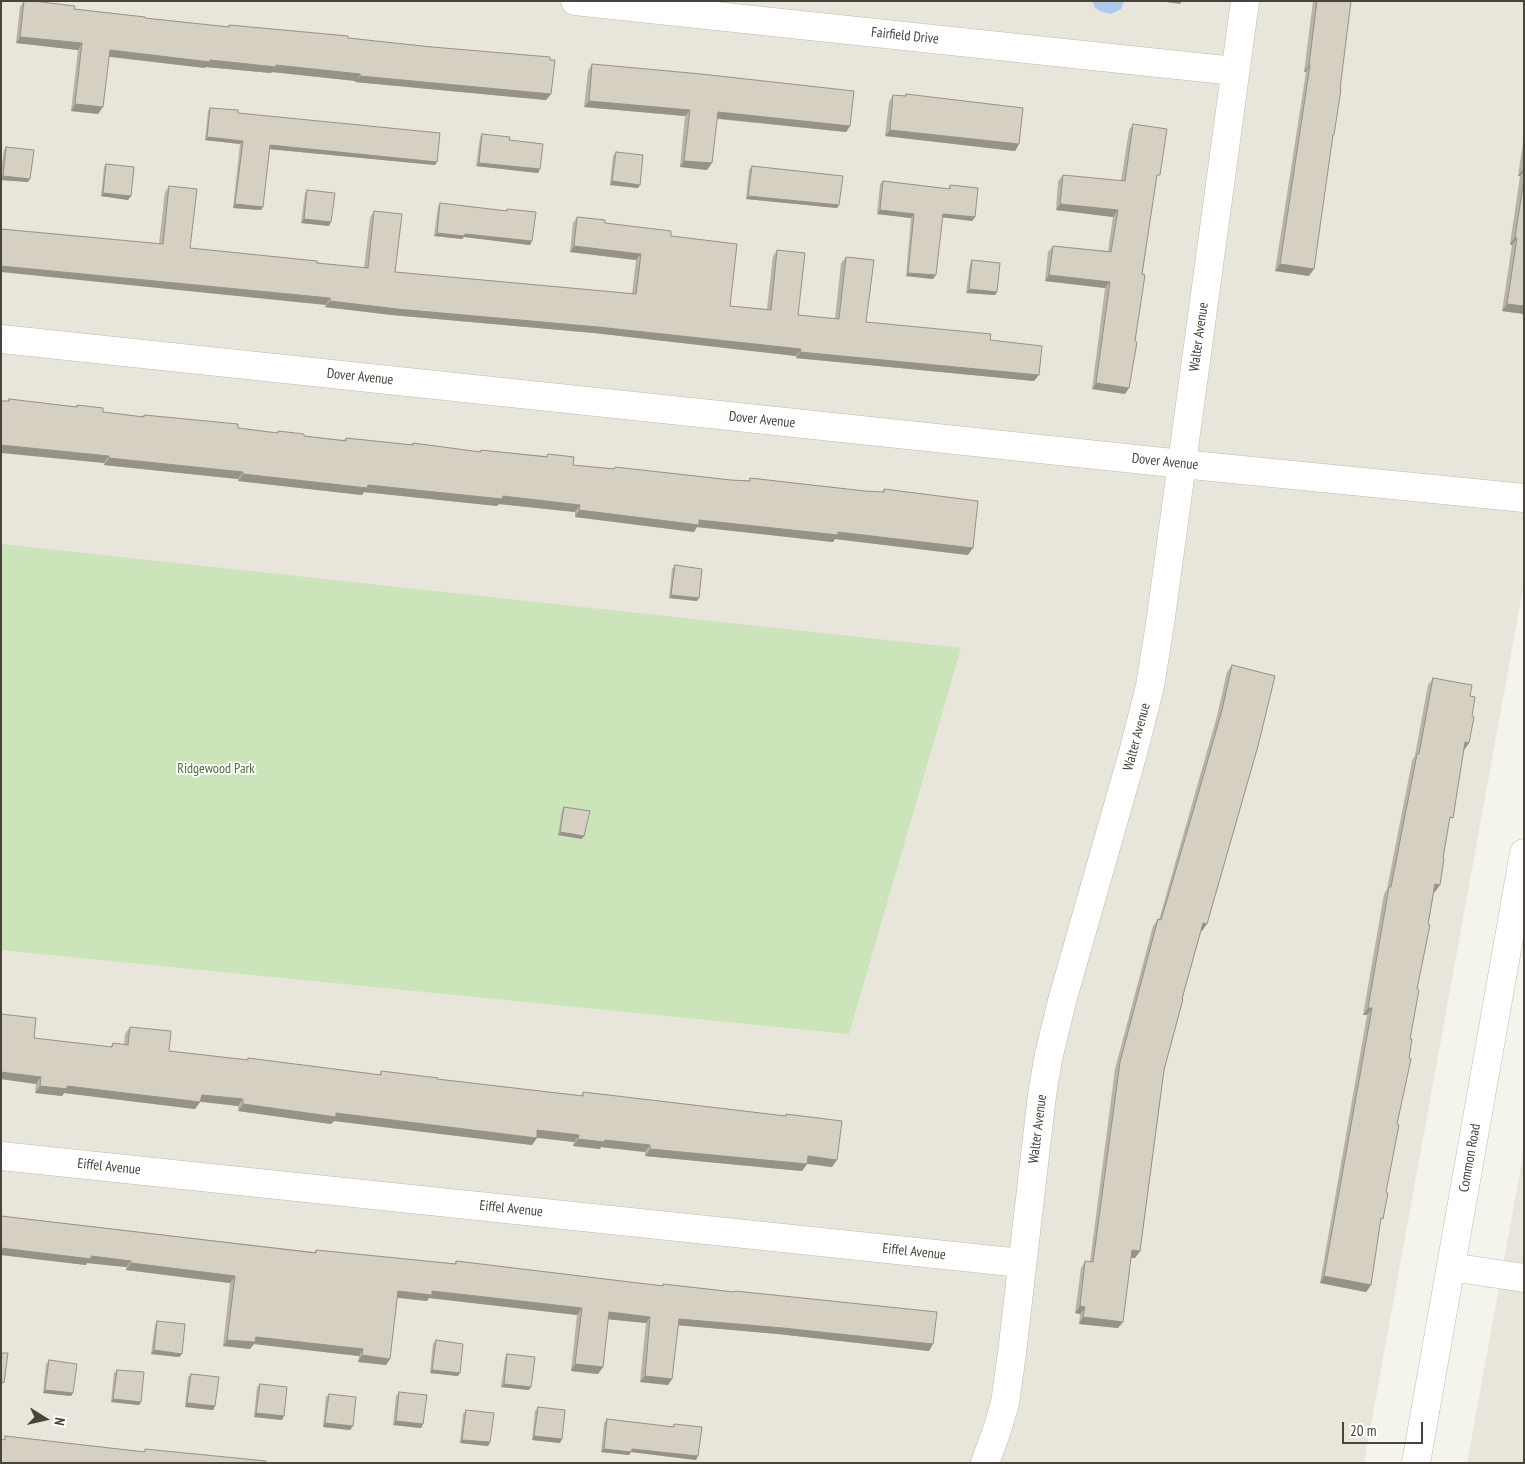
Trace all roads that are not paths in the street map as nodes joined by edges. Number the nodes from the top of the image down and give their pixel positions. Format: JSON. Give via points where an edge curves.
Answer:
{"nodes":[{"id":1,"x":575,"y":1,"type":"edge"},
{"id":2,"x":1245,"y":1,"type":"edge"},
{"id":3,"x":1234,"y":71,"type":"junction"},
{"id":4,"x":1,"y":339,"type":"edge"},
{"id":5,"x":1182,"y":464,"type":"junction"},
{"id":6,"x":1524,"y":498,"type":"edge"},
{"id":7,"x":1524,"y":853,"type":"edge"},
{"id":8,"x":1,"y":1156,"type":"edge"},
{"id":9,"x":1021,"y":1263,"type":"junction"},
{"id":10,"x":1451,"y":1267,"type":"junction"},
{"id":11,"x":1524,"y":1278,"type":"edge"},
{"id":12,"x":985,"y":1463,"type":"edge"},
{"id":13,"x":1416,"y":1463,"type":"edge"}],
"edges":[{"from":1,"to":3,"type":"street","name":"Fairfield Drive"},
{"from":2,"to":3,"type":"street","name":"Walter Avenue"},
{"from":3,"to":5,"type":"street","name":"Walter Avenue"},
{"from":4,"to":5,"type":"street","name":"Dover Avenue"},
{"from":5,"to":6,"type":"street","name":"Dover Avenue"},
{"from":5,"to":9,"type":"street","name":"Walter Avenue","via":[[1150,686],[1048,1059]]},
{"from":7,"to":10,"type":"street","name":"Common Road"},
{"from":8,"to":9,"type":"street","name":"Eiffel Avenue"},
{"from":9,"to":12,"type":"street","name":"Walter Avenue","via":[[1005,1402]]},
{"from":10,"to":11,"type":"street"},
{"from":10,"to":13,"type":"street","name":"Common Road"}]}
